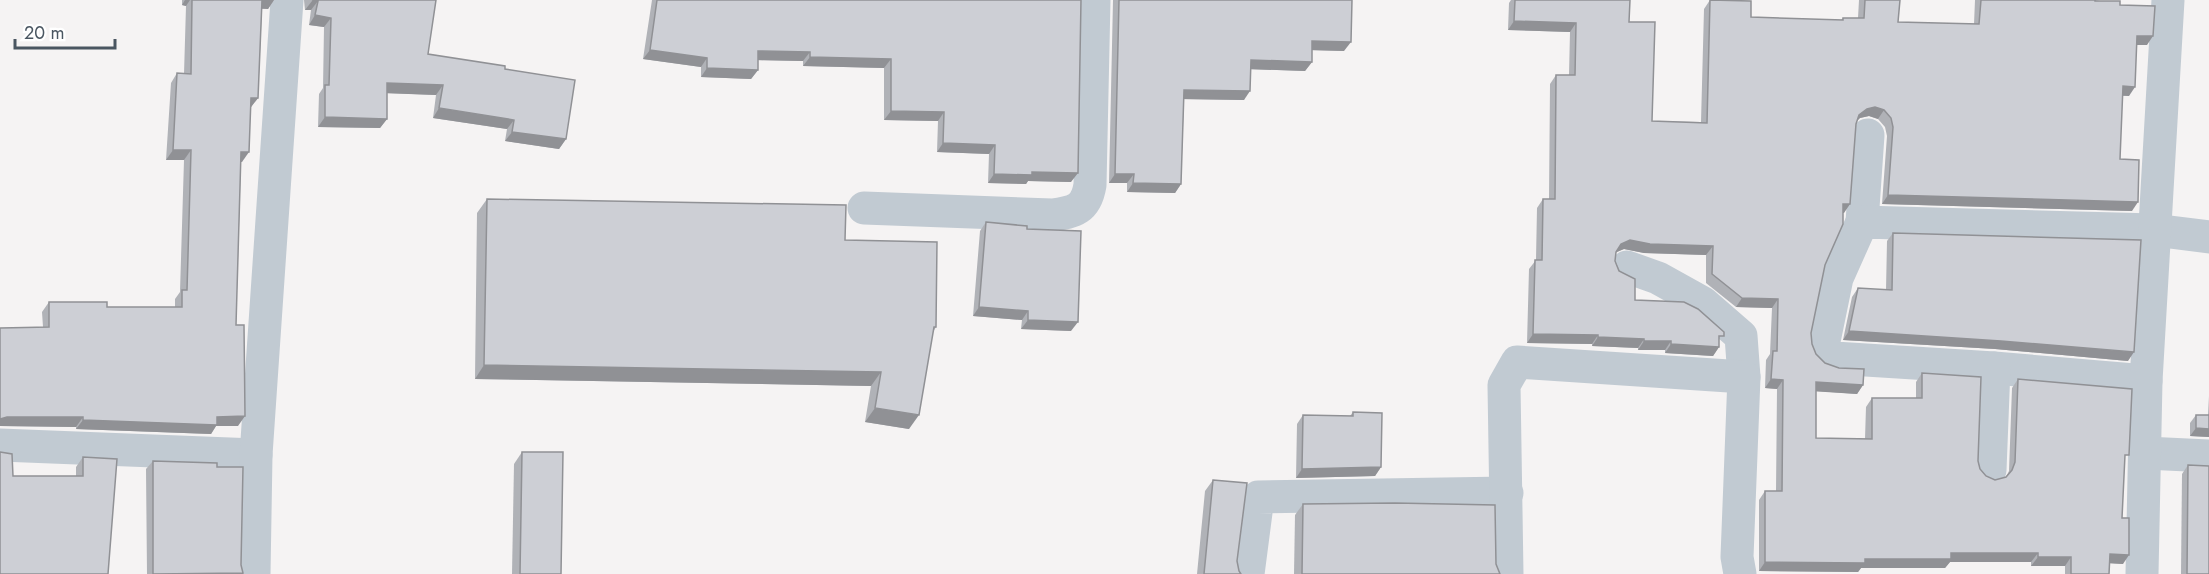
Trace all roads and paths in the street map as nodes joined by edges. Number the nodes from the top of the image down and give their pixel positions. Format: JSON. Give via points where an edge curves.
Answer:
{"nodes":[{"id":1,"x":287,"y":0,"type":"edge"},
{"id":2,"x":1094,"y":0,"type":"edge"},
{"id":3,"x":2168,"y":0,"type":"edge"},
{"id":4,"x":1868,"y":135,"type":"dead end"},
{"id":5,"x":864,"y":208,"type":"dead end"},
{"id":6,"x":1862,"y":222,"type":"junction"},
{"id":7,"x":2154,"y":230,"type":"junction"},
{"id":8,"x":2209,"y":237,"type":"edge"},
{"id":9,"x":1627,"y":267,"type":"dead end"},
{"id":10,"x":1994,"y":368,"type":"junction"},
{"id":11,"x":1744,"y":377,"type":"junction"},
{"id":12,"x":2146,"y":381,"type":"junction"},
{"id":13,"x":0,"y":445,"type":"edge"},
{"id":14,"x":2145,"y":453,"type":"junction"},
{"id":15,"x":256,"y":455,"type":"junction"},
{"id":16,"x":2209,"y":456,"type":"edge"},
{"id":17,"x":1990,"y":470,"type":"dead end"},
{"id":18,"x":1507,"y":493,"type":"junction"},
{"id":19,"x":254,"y":574,"type":"edge"},
{"id":20,"x":1248,"y":574,"type":"edge"},
{"id":21,"x":1508,"y":574,"type":"edge"},
{"id":22,"x":1740,"y":574,"type":"edge"},
{"id":23,"x":2142,"y":574,"type":"edge"}],
"edges":[{"from":1,"to":15,"type":"street"},
{"from":2,"to":5,"type":"street","via":[[1090,185],[1084,204],[1052,215]]},
{"from":3,"to":7,"type":"street"},
{"from":4,"to":6,"type":"street"},
{"from":6,"to":7,"type":"street"},
{"from":6,"to":10,"type":"street","via":[[1837,278],[1823,346],[1827,355]]},
{"from":7,"to":8,"type":"street"},
{"from":7,"to":12,"type":"street"},
{"from":9,"to":11,"type":"street","via":[[1658,278],[1703,303],[1741,336]]},
{"from":10,"to":12,"type":"street"},
{"from":10,"to":17,"type":"street"},
{"from":11,"to":18,"type":"street","via":[[1518,362],[1504,384]]},
{"from":11,"to":22,"type":"street","via":[[1737,557]]},
{"from":12,"to":14,"type":"street"},
{"from":13,"to":15,"type":"street"},
{"from":14,"to":16,"type":"street"},
{"from":14,"to":23,"type":"street"},
{"from":15,"to":19,"type":"street"},
{"from":18,"to":20,"type":"street","via":[[1258,497]]},
{"from":18,"to":21,"type":"street"}]}
